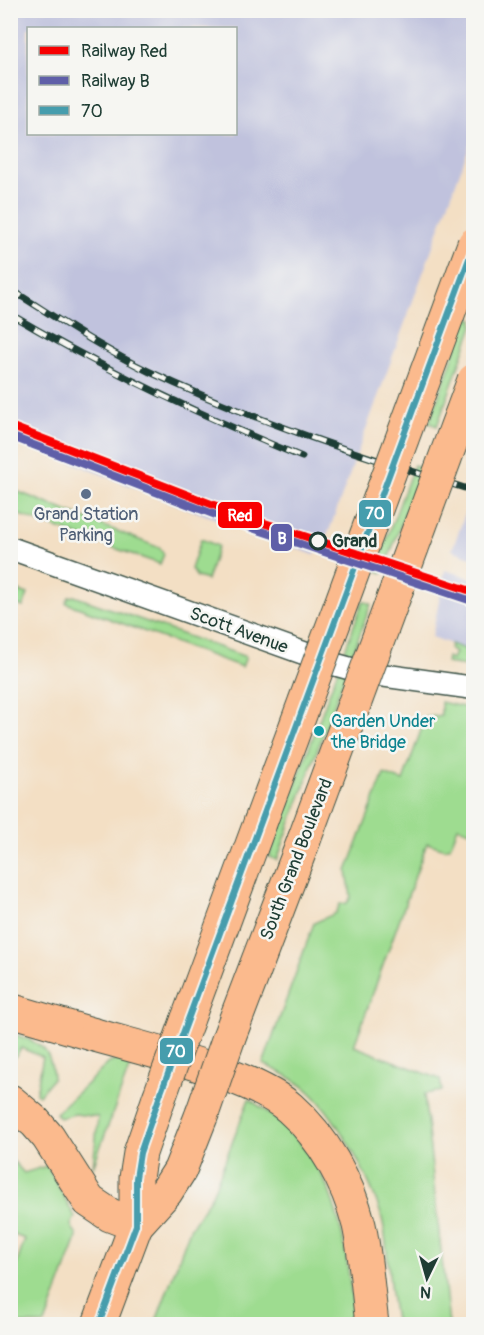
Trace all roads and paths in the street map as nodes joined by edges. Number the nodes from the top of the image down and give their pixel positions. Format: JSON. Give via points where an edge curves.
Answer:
{"nodes":[{"id":1,"x":474,"y":244,"type":"edge"},
{"id":2,"x":474,"y":380,"type":"edge"},
{"id":3,"x":10,"y":548,"type":"edge"},
{"id":4,"x":474,"y":688,"type":"edge"},
{"id":5,"x":10,"y":1010,"type":"edge"},
{"id":6,"x":10,"y":1101,"type":"edge"},
{"id":7,"x":136,"y":1225,"type":"junction"},
{"id":8,"x":99,"y":1324,"type":"edge"},
{"id":9,"x":372,"y":1324,"type":"edge"}],
"edges":[{"from":1,"to":7,"type":"main road","name":"South Grand Boulevard","bridge":true,"via":[[140,1153]]},
{"from":2,"to":7,"type":"main road","name":"South Grand Boulevard","bridge":true,"via":[[180,1170]]},
{"from":3,"to":4,"type":"street","name":"Scott Avenue","via":[[337,665]]},
{"from":5,"to":9,"type":"main road","via":[[227,1076],[265,1092],[296,1114],[327,1153],[350,1195],[359,1226]]},
{"from":6,"to":7,"type":"main road","via":[[35,1122],[88,1201]]},
{"from":7,"to":8,"type":"main road","name":"South Grand Boulevard"}]}
